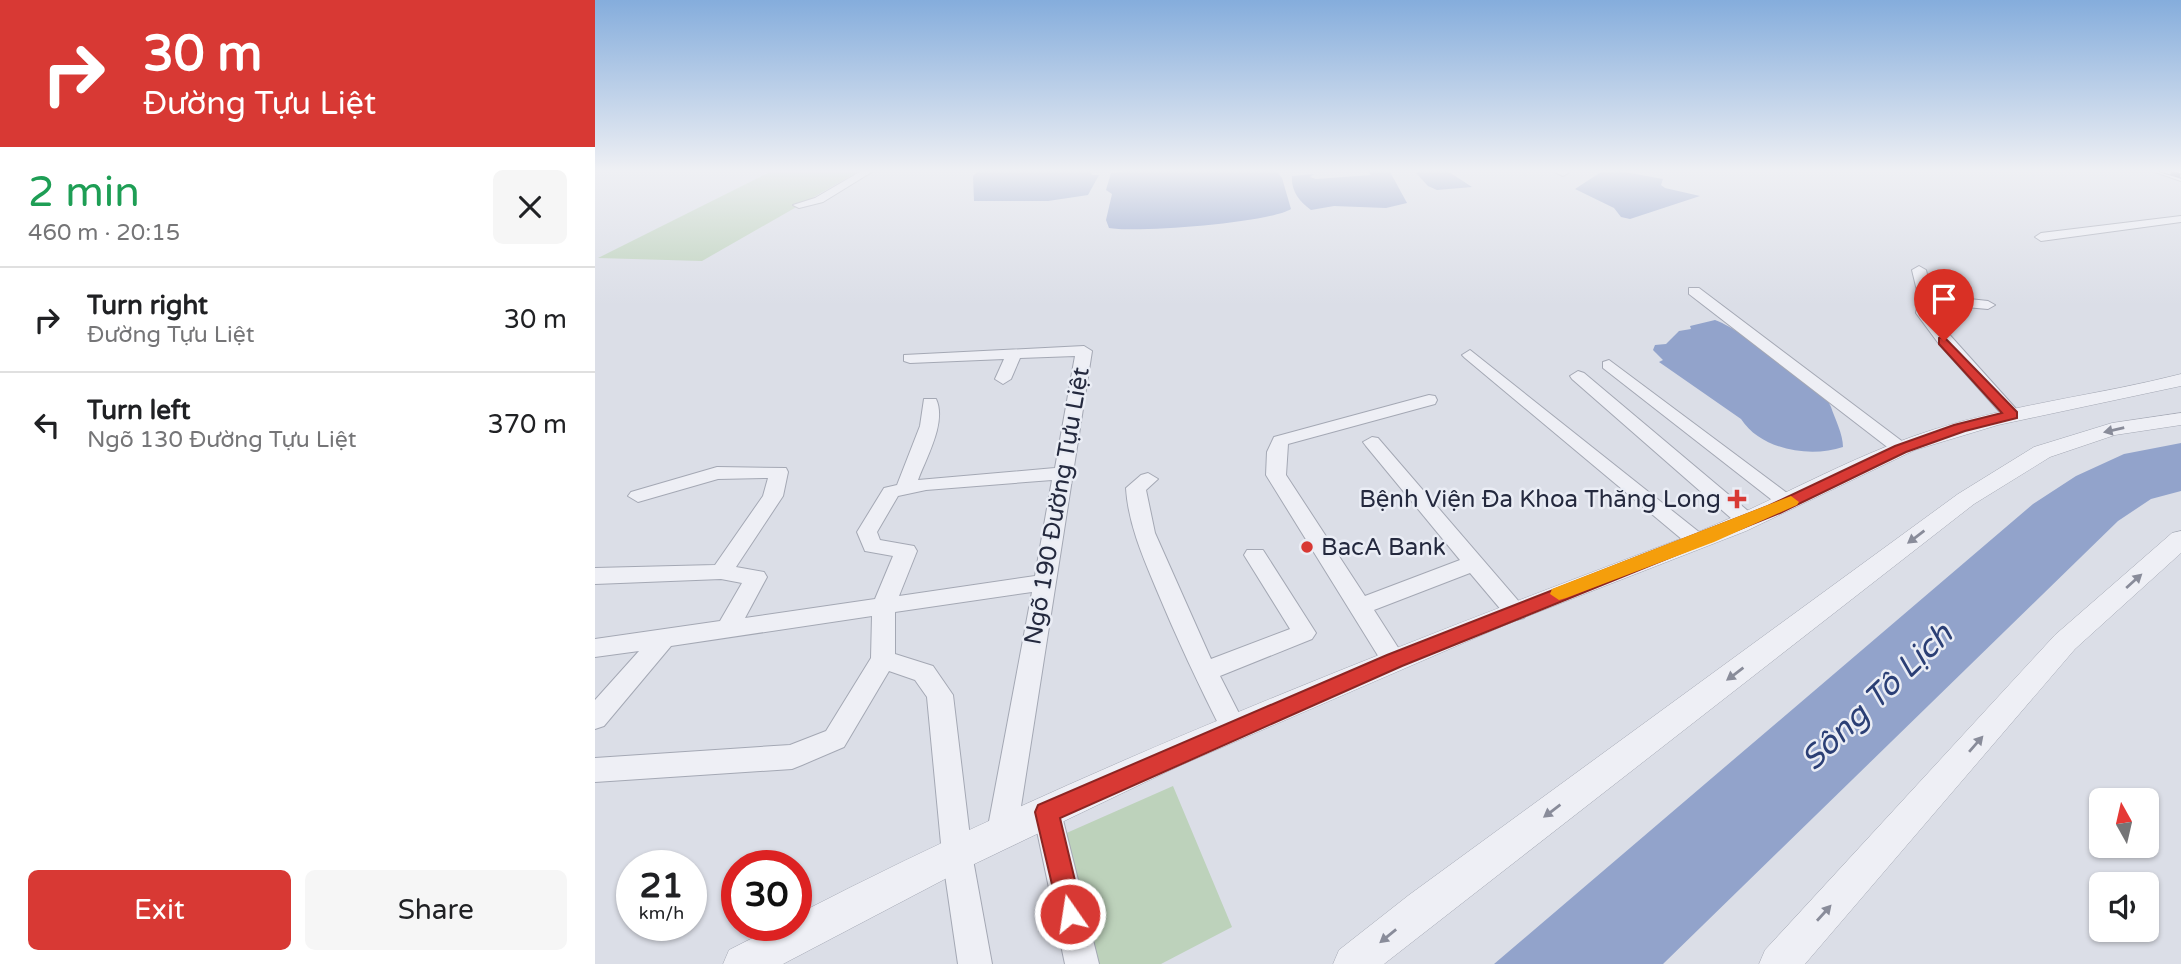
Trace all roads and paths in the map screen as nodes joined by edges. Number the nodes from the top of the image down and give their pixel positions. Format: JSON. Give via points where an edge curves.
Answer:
{"nodes":[{"id":1,"x":2181,"y":219,"type":"edge"},
{"id":2,"x":2041,"y":237,"type":"dead end"},
{"id":3,"x":1919,"y":270,"type":"dead end"},
{"id":4,"x":1694,"y":291,"type":"dead end"},
{"id":5,"x":1926,"y":299,"type":"junction"},
{"id":6,"x":1988,"y":305,"type":"dead end"},
{"id":7,"x":1014,"y":354,"type":"junction"},
{"id":8,"x":1470,"y":355,"type":"dead end"},
{"id":9,"x":910,"y":358,"type":"dead end"},
{"id":10,"x":1609,"y":365,"type":"dead end"},
{"id":11,"x":1578,"y":376,"type":"dead end"},
{"id":12,"x":1003,"y":379,"type":"dead end"},
{"id":13,"x":2181,"y":380,"type":"edge"},
{"id":14,"x":1429,"y":400,"type":"dead end"},
{"id":15,"x":930,"y":403,"type":"dead end"},
{"id":16,"x":2012,"y":415,"type":"junction"},
{"id":17,"x":2181,"y":419,"type":"edge"},
{"id":18,"x":1372,"y":442,"type":"dead end"},
{"id":19,"x":1901,"y":449,"type":"junction"},
{"id":20,"x":1065,"y":473,"type":"junction"},
{"id":21,"x":1148,"y":478,"type":"dead end"},
{"id":22,"x":905,"y":489,"type":"junction"},
{"id":23,"x":638,"y":496,"type":"dead end"},
{"id":24,"x":1789,"y":503,"type":"junction"},
{"id":25,"x":1747,"y":521,"type":"junction"},
{"id":26,"x":2181,"y":539,"type":"edge"},
{"id":27,"x":1697,"y":541,"type":"junction"},
{"id":28,"x":1255,"y":555,"type":"dead end"},
{"id":29,"x":1474,"y":563,"type":"junction"},
{"id":30,"x":721,"y":572,"type":"junction"},
{"id":31,"x":595,"y":576,"type":"edge"},
{"id":32,"x":1042,"y":583,"type":"junction"},
{"id":33,"x":884,"y":605,"type":"junction"},
{"id":34,"x":1360,"y":607,"type":"junction"},
{"id":35,"x":1515,"y":612,"type":"junction"},
{"id":36,"x":728,"y":627,"type":"junction"},
{"id":37,"x":666,"y":636,"type":"junction"},
{"id":38,"x":595,"y":648,"type":"edge"},
{"id":39,"x":883,"y":659,"type":"junction"},
{"id":40,"x":1394,"y":660,"type":"junction"},
{"id":41,"x":1203,"y":672,"type":"junction"},
{"id":42,"x":595,"y":718,"type":"edge"},
{"id":43,"x":1234,"y":729,"type":"junction"},
{"id":44,"x":595,"y":770,"type":"edge"},
{"id":45,"x":1047,"y":812,"type":"junction"},
{"id":46,"x":1002,"y":832,"type":"junction"},
{"id":47,"x":957,"y":853,"type":"junction"},
{"id":48,"x":789,"y":952,"type":"edge"},
{"id":49,"x":743,"y":964,"type":"edge"},
{"id":50,"x":975,"y":964,"type":"edge"},
{"id":51,"x":1081,"y":964,"type":"edge"},
{"id":52,"x":1353,"y":964,"type":"edge"},
{"id":53,"x":1779,"y":964,"type":"edge"}],
"edges":[{"from":1,"to":2,"type":"street"},
{"from":3,"to":5,"type":"street"},
{"from":4,"to":19,"type":"street"},
{"from":5,"to":6,"type":"street"},
{"from":5,"to":16,"type":"street","via":[[1923,313]]},
{"from":7,"to":9,"type":"street","name":"Ngõ 190 Đường Tựu Liệt"},
{"from":7,"to":12,"type":"street"},
{"from":7,"to":20,"type":"street","name":"Ngõ 190 Đường Tựu Liệt","via":[[1084,351]]},
{"from":8,"to":27,"type":"street"},
{"from":10,"to":24,"type":"street"},
{"from":11,"to":25,"type":"street"},
{"from":13,"to":16,"type":"street"},
{"from":14,"to":34,"type":"street","via":[[1280,441],[1276,452],[1276,475]]},
{"from":15,"to":22,"type":"street","via":[[929,426]]},
{"from":16,"to":19,"type":"street"},
{"from":17,"to":52,"type":"street","one_way":true,"via":[[2112,429],[2042,452],[1966,499]]},
{"from":18,"to":29,"type":"street"},
{"from":19,"to":24,"type":"street"},
{"from":20,"to":22,"type":"street"},
{"from":20,"to":32,"type":"street","name":"Ngõ 190 Đường Tựu Liệt"},
{"from":21,"to":41,"type":"street","via":[[1136,488],[1135,501]]},
{"from":22,"to":33,"type":"street","via":[[891,492],[867,531],[871,546],[906,551]]},
{"from":23,"to":30,"type":"street","via":[[717,473],[779,472],[773,496]]},
{"from":24,"to":25,"type":"street"},
{"from":25,"to":27,"type":"street"},
{"from":53,"to":26,"type":"street","one_way":true,"via":[[2065,642]]},
{"from":27,"to":35,"type":"street"},
{"from":28,"to":41,"type":"street","via":[[1304,633]]},
{"from":29,"to":34,"type":"street"},
{"from":29,"to":35,"type":"street"},
{"from":30,"to":31,"type":"street"},
{"from":30,"to":36,"type":"street","via":[[756,578]]},
{"from":32,"to":33,"type":"street"},
{"from":32,"to":46,"type":"street","name":"Ngõ 190 Đường Tựu Liệt"},
{"from":33,"to":36,"type":"street"},
{"from":33,"to":39,"type":"street"},
{"from":34,"to":40,"type":"street"},
{"from":35,"to":40,"type":"street"},
{"from":36,"to":37,"type":"street"},
{"from":37,"to":38,"type":"street"},
{"from":37,"to":42,"type":"street"},
{"from":39,"to":44,"type":"street","via":[[835,738],[792,757]]},
{"from":39,"to":47,"type":"street","via":[[924,673],[940,695]]},
{"from":40,"to":43,"type":"street"},
{"from":41,"to":43,"type":"street"},
{"from":43,"to":45,"type":"street"},
{"from":45,"to":46,"type":"street"},
{"from":45,"to":51,"type":"street"},
{"from":46,"to":47,"type":"street"},
{"from":47,"to":48,"type":"street"},
{"from":47,"to":50,"type":"street"},
{"from":48,"to":49,"type":"street"}]}
